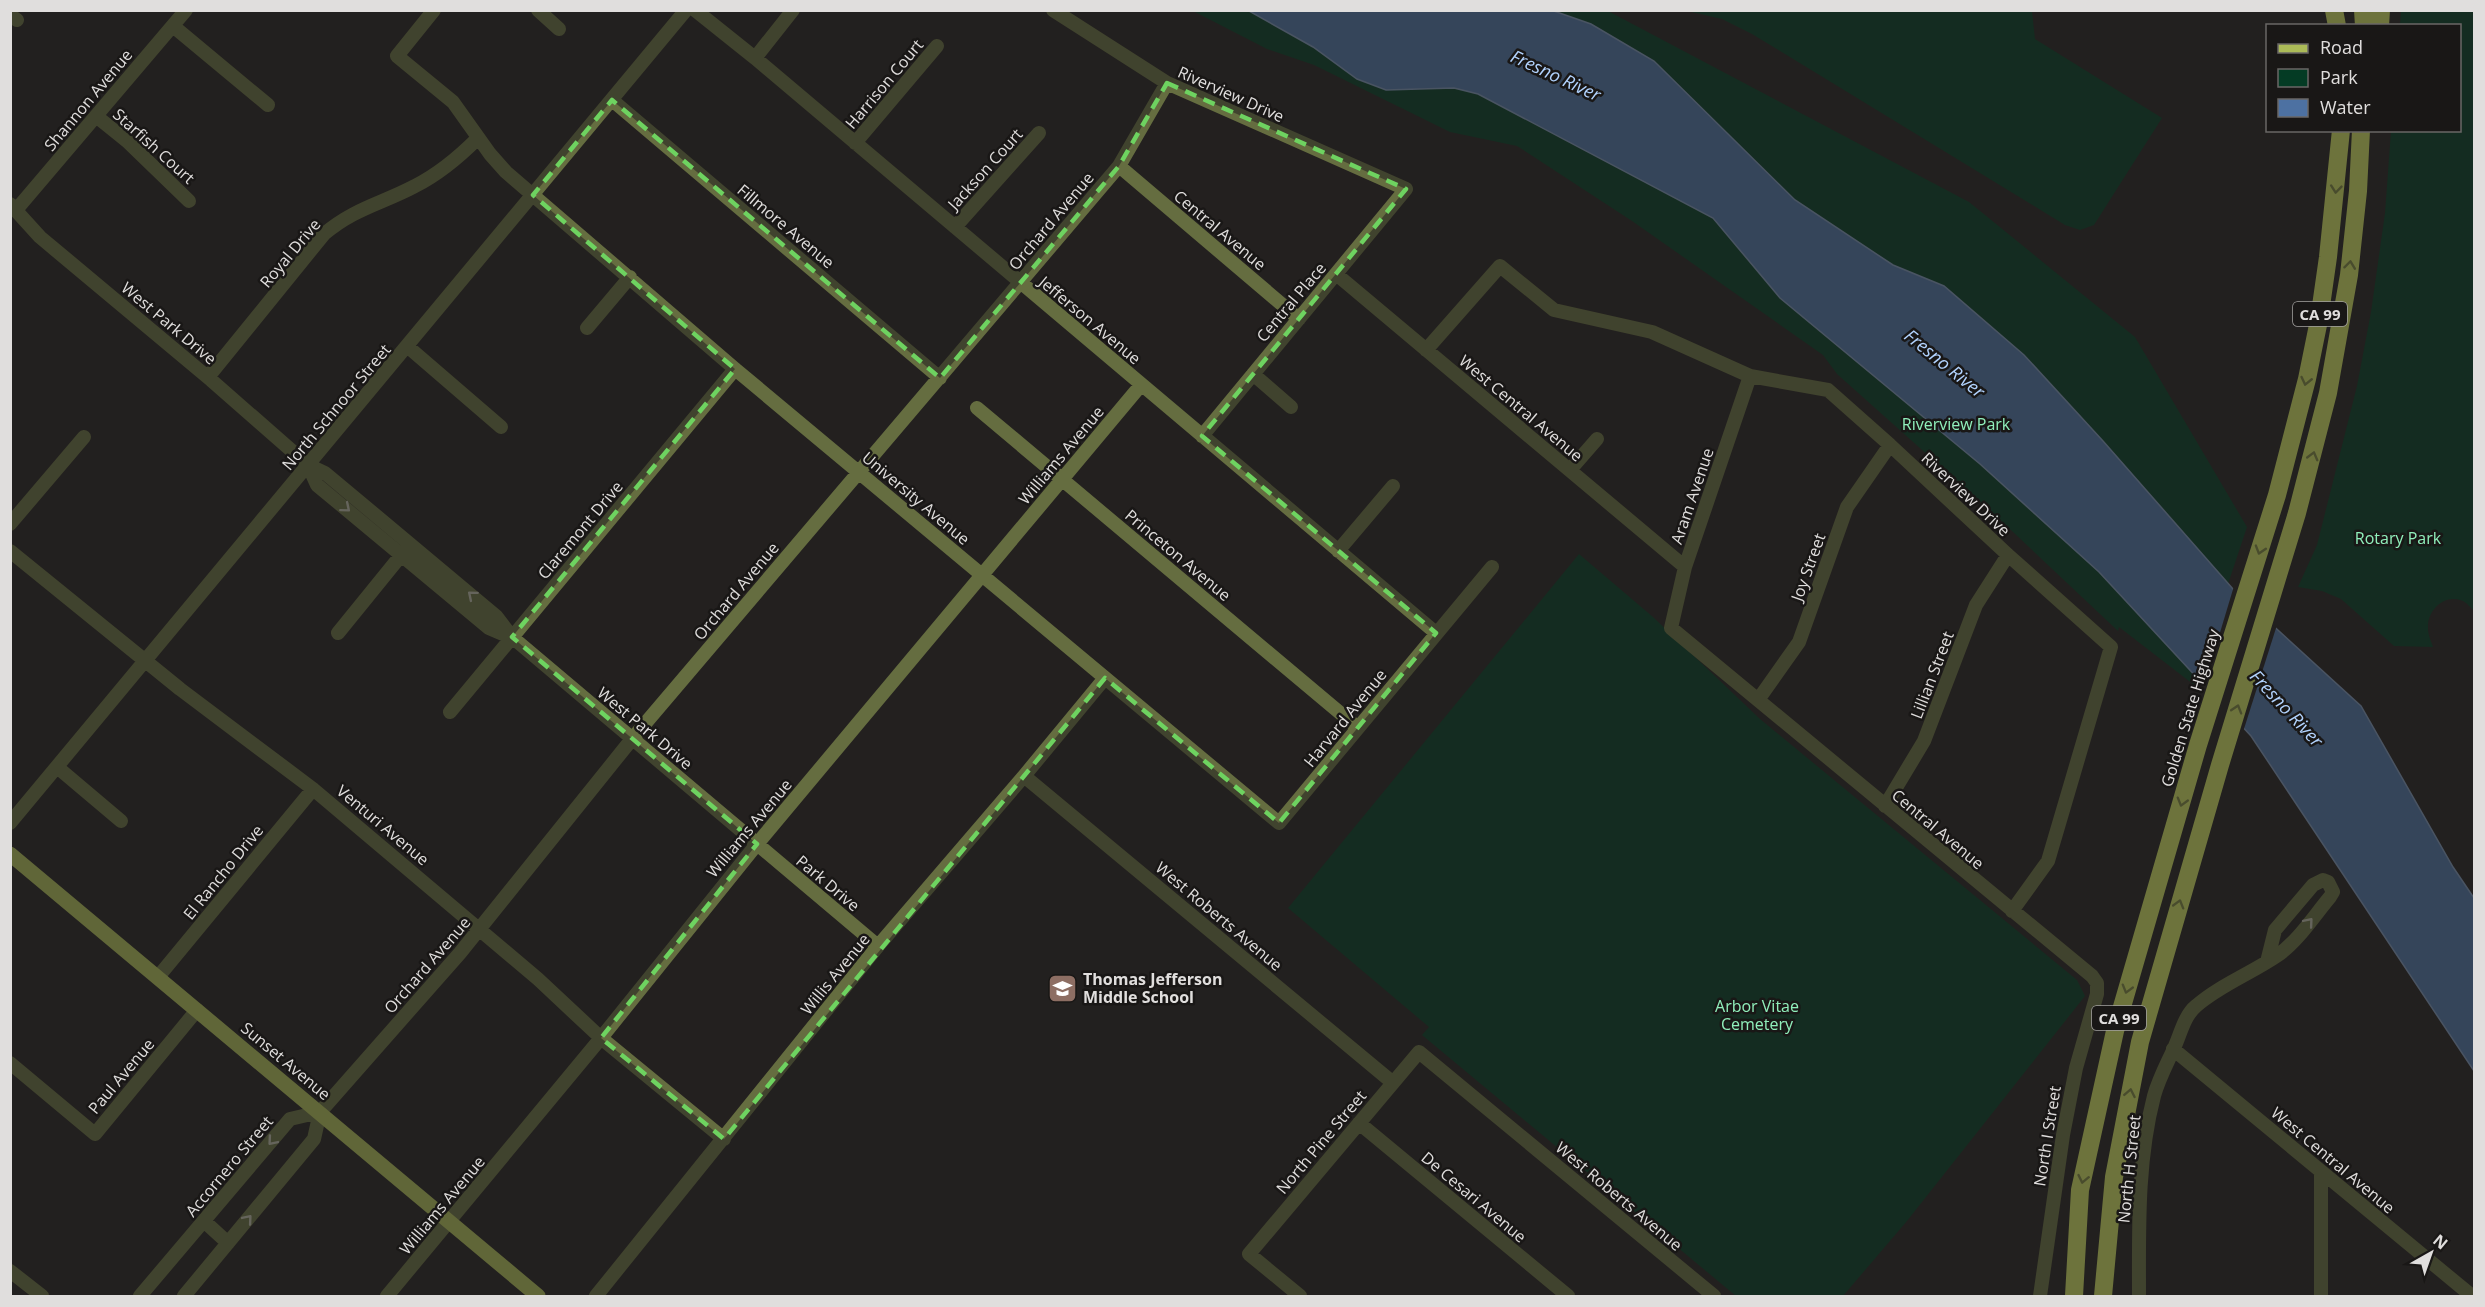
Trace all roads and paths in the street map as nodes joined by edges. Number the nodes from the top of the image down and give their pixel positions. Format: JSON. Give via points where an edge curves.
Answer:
{"nodes":[{"id":1,"x":186,"y":10,"type":"edge"},
{"id":2,"x":434,"y":10,"type":"edge"},
{"id":3,"x":538,"y":10,"type":"edge"},
{"id":4,"x":686,"y":10,"type":"edge"},
{"id":5,"x":695,"y":10,"type":"edge"},
{"id":6,"x":793,"y":10,"type":"edge"},
{"id":7,"x":1053,"y":10,"type":"edge"},
{"id":8,"x":173,"y":26,"type":"junction"},
{"id":9,"x":560,"y":29,"type":"dead end"},
{"id":10,"x":937,"y":46,"type":"dead end"},
{"id":11,"x":755,"y":58,"type":"junction"},
{"id":12,"x":1167,"y":84,"type":"junction"},
{"id":13,"x":612,"y":100,"type":"junction"},
{"id":14,"x":268,"y":105,"type":"dead end"},
{"id":15,"x":96,"y":116,"type":"junction"},
{"id":16,"x":2341,"y":132,"type":"edge"},
{"id":17,"x":2361,"y":132,"type":"edge"},
{"id":18,"x":2368,"y":132,"type":"edge"},
{"id":19,"x":1039,"y":133,"type":"dead end"},
{"id":20,"x":478,"y":138,"type":"junction"},
{"id":21,"x":855,"y":143,"type":"junction"},
{"id":22,"x":1119,"y":166,"type":"junction"},
{"id":23,"x":1406,"y":189,"type":"joint"},
{"id":24,"x":2358,"y":191,"type":"junction"},
{"id":25,"x":533,"y":195,"type":"junction"},
{"id":26,"x":189,"y":201,"type":"dead end"},
{"id":27,"x":13,"y":207,"type":"edge"},
{"id":28,"x":955,"y":227,"type":"junction"},
{"id":29,"x":1336,"y":274,"type":"junction"},
{"id":30,"x":630,"y":277,"type":"junction"},
{"id":31,"x":1020,"y":282,"type":"junction"},
{"id":32,"x":1299,"y":319,"type":"junction"},
{"id":33,"x":587,"y":328,"type":"dead end"},
{"id":34,"x":407,"y":346,"type":"junction"},
{"id":35,"x":1426,"y":350,"type":"junction"},
{"id":36,"x":735,"y":369,"type":"junction"},
{"id":37,"x":1253,"y":374,"type":"junction"},
{"id":38,"x":1750,"y":376,"type":"junction"},
{"id":39,"x":208,"y":377,"type":"junction"},
{"id":40,"x":940,"y":378,"type":"junction"},
{"id":41,"x":1141,"y":385,"type":"junction"},
{"id":42,"x":1291,"y":407,"type":"dead end"},
{"id":43,"x":977,"y":408,"type":"dead end"},
{"id":44,"x":501,"y":427,"type":"dead end"},
{"id":45,"x":1202,"y":436,"type":"junction"},
{"id":46,"x":84,"y":437,"type":"dead end"},
{"id":47,"x":1597,"y":439,"type":"dead end"},
{"id":48,"x":1890,"y":445,"type":"junction"},
{"id":49,"x":308,"y":465,"type":"junction"},
{"id":50,"x":1570,"y":470,"type":"junction"},
{"id":51,"x":858,"y":472,"type":"junction"},
{"id":52,"x":1062,"y":479,"type":"junction"},
{"id":53,"x":1393,"y":486,"type":"dead end"},
{"id":54,"x":10,"y":524,"type":"edge"},
{"id":55,"x":406,"y":550,"type":"junction"},
{"id":56,"x":10,"y":551,"type":"edge"},
{"id":57,"x":1338,"y":551,"type":"junction"},
{"id":58,"x":2007,"y":555,"type":"junction"},
{"id":59,"x":1492,"y":567,"type":"dead end"},
{"id":60,"x":1685,"y":567,"type":"junction"},
{"id":61,"x":983,"y":576,"type":"junction"},
{"id":62,"x":338,"y":633,"type":"dead end"},
{"id":63,"x":1436,"y":633,"type":"junction"},
{"id":64,"x":512,"y":637,"type":"junction"},
{"id":65,"x":145,"y":661,"type":"junction"},
{"id":66,"x":1105,"y":678,"type":"junction"},
{"id":67,"x":1758,"y":700,"type":"junction"},
{"id":68,"x":450,"y":711,"type":"dead end"},
{"id":69,"x":1358,"y":728,"type":"junction"},
{"id":70,"x":632,"y":739,"type":"junction"},
{"id":71,"x":57,"y":767,"type":"junction"},
{"id":72,"x":1024,"y":776,"type":"junction"},
{"id":73,"x":313,"y":789,"type":"junction"},
{"id":74,"x":1885,"y":806,"type":"junction"},
{"id":75,"x":121,"y":821,"type":"dead end"},
{"id":76,"x":1279,"y":823,"type":"joint"},
{"id":77,"x":10,"y":824,"type":"edge"},
{"id":78,"x":757,"y":844,"type":"junction"},
{"id":79,"x":10,"y":854,"type":"edge"},
{"id":80,"x":2012,"y":911,"type":"junction"},
{"id":81,"x":480,"y":930,"type":"junction"},
{"id":82,"x":878,"y":946,"type":"junction"},
{"id":83,"x":2267,"y":962,"type":"junction"},
{"id":84,"x":158,"y":977,"type":"junction"},
{"id":85,"x":2097,"y":984,"type":"joint"},
{"id":86,"x":198,"y":1010,"type":"junction"},
{"id":87,"x":601,"y":1038,"type":"junction"},
{"id":88,"x":2174,"y":1049,"type":"junction"},
{"id":89,"x":1419,"y":1052,"type":"joint"},
{"id":90,"x":10,"y":1063,"type":"edge"},
{"id":91,"x":1392,"y":1082,"type":"junction"},
{"id":92,"x":320,"y":1112,"type":"junction"},
{"id":93,"x":1359,"y":1123,"type":"junction"},
{"id":94,"x":724,"y":1139,"type":"junction"},
{"id":95,"x":2321,"y":1172,"type":"junction"},
{"id":96,"x":204,"y":1221,"type":"junction"},
{"id":97,"x":449,"y":1221,"type":"junction"},
{"id":98,"x":228,"y":1243,"type":"junction"},
{"id":99,"x":10,"y":1270,"type":"edge"},
{"id":100,"x":42,"y":1296,"type":"edge"},
{"id":101,"x":140,"y":1296,"type":"edge"},
{"id":102,"x":184,"y":1296,"type":"edge"},
{"id":103,"x":387,"y":1296,"type":"edge"},
{"id":104,"x":538,"y":1296,"type":"edge"},
{"id":105,"x":596,"y":1296,"type":"edge"},
{"id":106,"x":1300,"y":1296,"type":"edge"},
{"id":107,"x":1568,"y":1296,"type":"edge"},
{"id":108,"x":1714,"y":1296,"type":"edge"},
{"id":109,"x":2040,"y":1296,"type":"edge"},
{"id":110,"x":2074,"y":1296,"type":"edge"},
{"id":111,"x":2103,"y":1296,"type":"edge"},
{"id":112,"x":2139,"y":1296,"type":"edge"},
{"id":113,"x":2321,"y":1296,"type":"edge"},
{"id":114,"x":2472,"y":1296,"type":"edge"}],
"edges":[{"from":1,"to":8,"type":"street","name":"Shannon Avenue"},
{"from":2,"to":20,"type":"street","name":"University Avenue","via":[[397,56],[453,102]]},
{"from":3,"to":9,"type":"street"},
{"from":4,"to":13,"type":"street","name":"North Schnoor Street"},
{"from":5,"to":11,"type":"street","name":"Jefferson Avenue"},
{"from":6,"to":11,"type":"street"},
{"from":7,"to":12,"type":"street","name":"Riverview Drive"},
{"from":8,"to":14,"type":"street"},
{"from":8,"to":15,"type":"street","name":"Shannon Avenue"},
{"from":10,"to":21,"type":"street","name":"Harrison Court"},
{"from":11,"to":21,"type":"street","name":"Jefferson Avenue"},
{"from":12,"to":22,"type":"street","name":"Orchard Avenue"},
{"from":12,"to":23,"type":"street","name":"Riverview Drive"},
{"from":13,"to":25,"type":"street","name":"North Schnoor Street"},
{"from":13,"to":40,"type":"street","name":"Fillmore Avenue"},
{"from":15,"to":26,"type":"street","name":"Starfish Court","via":[[128,141]]},
{"from":15,"to":27,"type":"street","name":"Shannon Avenue"},
{"from":16,"to":110,"type":"highway","name":"Golden State Highway","number":"CA 99","one_way":true,"via":[[2319,320],[2307,379],[2277,495],[2198,746],[2110,1054],[2080,1190]]},
{"from":17,"to":24,"type":"highway","number":"CA 99"},
{"from":18,"to":24,"type":"highway"},
{"from":19,"to":28,"type":"street","name":"Jackson Court"},
{"from":20,"to":25,"type":"street","name":"University Avenue","via":[[506,172]]},
{"from":20,"to":39,"type":"street","name":"Royal Drive","via":[[441,171],[359,210],[324,234]]},
{"from":21,"to":28,"type":"street","name":"Jefferson Avenue"},
{"from":22,"to":31,"type":"street","name":"Orchard Avenue"},
{"from":22,"to":32,"type":"street","name":"Central Avenue"},
{"from":23,"to":29,"type":"street","name":"Central Place"},
{"from":111,"to":24,"type":"highway","number":"CA 99","one_way":true,"via":[[2114,1178],[2140,1042],[2321,423],[2338,346]]},
{"from":25,"to":30,"type":"street","name":"University Avenue"},
{"from":25,"to":34,"type":"street","name":"North Schnoor Street"},
{"from":27,"to":39,"type":"street","name":"West Park Drive","via":[[40,237]]},
{"from":28,"to":31,"type":"street","name":"Jefferson Avenue"},
{"from":29,"to":32,"type":"street","name":"Central Place"},
{"from":29,"to":35,"type":"street","name":"West Central Avenue"},
{"from":30,"to":33,"type":"street"},
{"from":30,"to":36,"type":"street","name":"University Avenue"},
{"from":31,"to":40,"type":"street","name":"Orchard Avenue"},
{"from":31,"to":41,"type":"street","name":"Jefferson Avenue"},
{"from":32,"to":37,"type":"street","name":"Central Place"},
{"from":34,"to":44,"type":"street"},
{"from":34,"to":49,"type":"street","name":"North Schnoor Street"},
{"from":35,"to":38,"type":"street","name":"Riverview Drive","via":[[1500,266],[1554,310],[1652,332]]},
{"from":35,"to":50,"type":"street","name":"West Central Avenue"},
{"from":36,"to":51,"type":"street","name":"University Avenue"},
{"from":36,"to":64,"type":"street","name":"Claremont Drive"},
{"from":37,"to":42,"type":"street"},
{"from":37,"to":45,"type":"street","name":"Central Place"},
{"from":38,"to":48,"type":"street","name":"Riverview Drive","via":[[1828,390]]},
{"from":38,"to":60,"type":"street","name":"Aram Avenue"},
{"from":39,"to":49,"type":"street","name":"West Park Drive"},
{"from":40,"to":51,"type":"street","name":"Orchard Avenue"},
{"from":41,"to":45,"type":"street","name":"Jefferson Avenue"},
{"from":41,"to":52,"type":"street","name":"Williams Avenue"},
{"from":43,"to":52,"type":"street","name":"Princeton Avenue"},
{"from":45,"to":57,"type":"street","name":"Jefferson Avenue"},
{"from":46,"to":54,"type":"street"},
{"from":47,"to":50,"type":"street"},
{"from":48,"to":58,"type":"street","name":"Riverview Drive"},
{"from":48,"to":67,"type":"street","name":"Joy Street","via":[[1847,507],[1799,642]]},
{"from":49,"to":55,"type":"street","name":"West Park Drive","via":[[325,473]]},
{"from":49,"to":65,"type":"street","name":"North Schnoor Street"},
{"from":50,"to":60,"type":"street","name":"West Central Avenue"},
{"from":51,"to":61,"type":"street","name":"University Avenue"},
{"from":51,"to":70,"type":"street","name":"Orchard Avenue"},
{"from":52,"to":61,"type":"street","name":"Williams Avenue"},
{"from":52,"to":69,"type":"street","name":"Princeton Avenue"},
{"from":53,"to":57,"type":"street"},
{"from":55,"to":62,"type":"street"},
{"from":55,"to":64,"type":"street","name":"West Park Drive","via":[[496,616]]},
{"from":56,"to":65,"type":"street","name":"Venturi Avenue"},
{"from":57,"to":63,"type":"street","name":"Jefferson Avenue"},
{"from":58,"to":74,"type":"street","name":"Lillian Street","via":[[1976,605],[1924,741]]},
{"from":58,"to":80,"type":"street","name":"Riverview Drive","via":[[2111,647],[2048,861]]},
{"from":59,"to":63,"type":"street","name":"Harvard Avenue"},
{"from":60,"to":67,"type":"street","name":"Aram Avenue","via":[[1671,628]]},
{"from":61,"to":66,"type":"street","name":"University Avenue"},
{"from":61,"to":78,"type":"street","name":"Williams Avenue"},
{"from":63,"to":69,"type":"street","name":"Harvard Avenue"},
{"from":64,"to":68,"type":"street","name":"Claremont Drive"},
{"from":64,"to":70,"type":"street","name":"West Park Drive"},
{"from":65,"to":71,"type":"street","name":"North Schnoor Street"},
{"from":65,"to":73,"type":"street","name":"Venturi Avenue"},
{"from":66,"to":72,"type":"street","name":"Willis Avenue"},
{"from":66,"to":76,"type":"street","name":"University Avenue"},
{"from":67,"to":74,"type":"street","name":"Central Avenue"},
{"from":69,"to":76,"type":"street","name":"Harvard Avenue"},
{"from":70,"to":78,"type":"street","name":"West Park Drive"},
{"from":70,"to":81,"type":"street","name":"Orchard Avenue"},
{"from":71,"to":75,"type":"street"},
{"from":71,"to":77,"type":"street","name":"North Schnoor Street"},
{"from":72,"to":82,"type":"street","name":"Willis Avenue"},
{"from":72,"to":91,"type":"street","name":"West Roberts Avenue"},
{"from":73,"to":81,"type":"street","name":"Venturi Avenue"},
{"from":73,"to":84,"type":"street","name":"El Rancho Drive"},
{"from":74,"to":80,"type":"street","name":"Central Avenue"},
{"from":78,"to":82,"type":"street","name":"Park Drive"},
{"from":78,"to":87,"type":"street","name":"Williams Avenue"},
{"from":79,"to":84,"type":"main road","name":"Sunset Avenue"},
{"from":80,"to":85,"type":"street","name":"Central Avenue","via":[[2087,970]]},
{"from":81,"to":87,"type":"street","name":"Venturi Avenue"},
{"from":81,"to":92,"type":"street","name":"Orchard Avenue"},
{"from":82,"to":94,"type":"street","name":"Willis Avenue"},
{"from":83,"to":83,"type":"street","name":"North H Street","one_way":true,"via":[[2289,945],[2330,897],[2332,886],[2328,882],[2313,885],[2275,930]]},
{"from":83,"to":88,"type":"street","name":"North H Street","via":[[2194,1008]]},
{"from":84,"to":86,"type":"main road","name":"Sunset Avenue"},
{"from":85,"to":109,"type":"street","name":"North I Street","via":[[2063,1135]]},
{"from":86,"to":90,"type":"street","name":"Paul Avenue","via":[[95,1134]]},
{"from":86,"to":92,"type":"main road","name":"Sunset Avenue"},
{"from":87,"to":94,"type":"street","name":"Venturi Avenue"},
{"from":87,"to":97,"type":"street","name":"Williams Avenue"},
{"from":88,"to":95,"type":"street","name":"West Central Avenue"},
{"from":88,"to":112,"type":"street","name":"North H Street","via":[[2154,1096],[2146,1135],[2139,1220]]},
{"from":89,"to":91,"type":"street","name":"North Pine Street"},
{"from":89,"to":108,"type":"street","name":"West Roberts Avenue"},
{"from":91,"to":93,"type":"street","name":"North Pine Street"},
{"from":92,"to":96,"type":"street","name":"Accornero Street","one_way":true,"via":[[290,1119]]},
{"from":92,"to":97,"type":"main road","name":"Sunset Avenue"},
{"from":98,"to":92,"type":"street","one_way":true,"via":[[314,1139]]},
{"from":93,"to":106,"type":"street","name":"North Pine Street","via":[[1249,1254]]},
{"from":93,"to":107,"type":"street","name":"De Cesari Avenue"},
{"from":94,"to":105,"type":"street","name":"Willis Avenue"},
{"from":95,"to":113,"type":"street"},
{"from":95,"to":114,"type":"street","name":"West Central Avenue"},
{"from":96,"to":98,"type":"street"},
{"from":96,"to":101,"type":"street","name":"Accornero Street"},
{"from":97,"to":103,"type":"street","name":"Williams Avenue"},
{"from":97,"to":104,"type":"main road","name":"Sunset Avenue"},
{"from":98,"to":102,"type":"street"},
{"from":99,"to":100,"type":"street"}]}
